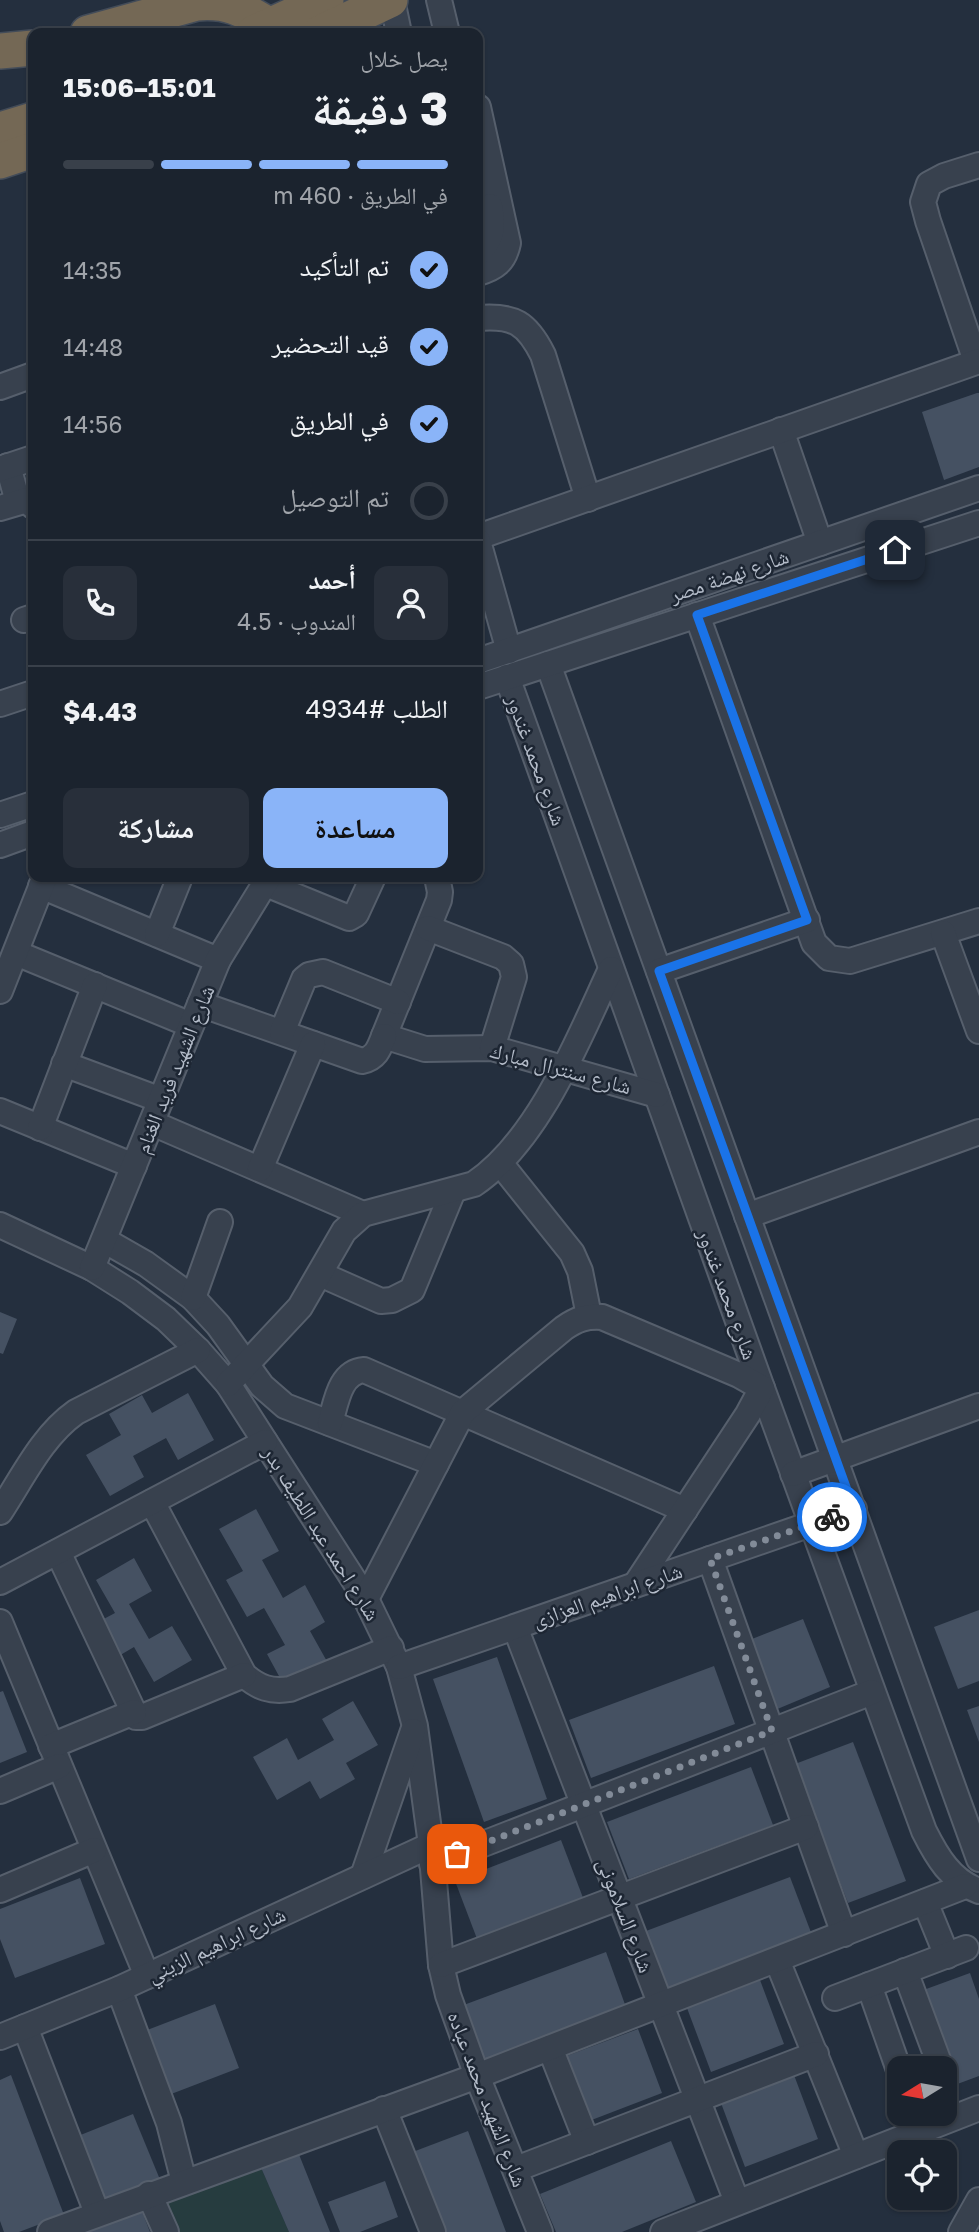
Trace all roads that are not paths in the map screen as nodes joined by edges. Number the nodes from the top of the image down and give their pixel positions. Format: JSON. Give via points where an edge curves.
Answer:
{"nodes":[{"id":1,"x":326,"y":0,"type":"edge"},
{"id":2,"x":391,"y":0,"type":"edge"},
{"id":3,"x":439,"y":0,"type":"edge"},
{"id":4,"x":453,"y":0,"type":"edge"},
{"id":5,"x":262,"y":20,"type":"edge"},
{"id":6,"x":107,"y":28,"type":"edge"},
{"id":7,"x":331,"y":28,"type":"edge"},
{"id":8,"x":398,"y":28,"type":"edge"},
{"id":9,"x":446,"y":28,"type":"edge"},
{"id":10,"x":460,"y":28,"type":"edge"},
{"id":11,"x":28,"y":48,"type":"edge"},
{"id":12,"x":0,"y":51,"type":"edge"},
{"id":13,"x":16,"y":130,"type":"edge"},
{"id":14,"x":483,"y":130,"type":"edge"},
{"id":15,"x":0,"y":161,"type":"edge"},
{"id":16,"x":979,"y":165,"type":"edge"},
{"id":17,"x":483,"y":178,"type":"edge"},
{"id":18,"x":483,"y":247,"type":"edge"},
{"id":19,"x":483,"y":271,"type":"edge"},
{"id":20,"x":483,"y":317,"type":"edge"},
{"id":21,"x":978,"y":361,"type":"edge"},
{"id":22,"x":28,"y":377,"type":"edge"},
{"id":23,"x":0,"y":387,"type":"edge"},
{"id":24,"x":781,"y":430,"type":"junction"},
{"id":25,"x":28,"y":460,"type":"edge"},
{"id":26,"x":4,"y":468,"type":"edge"},
{"id":27,"x":979,"y":488,"type":"edge"},
{"id":28,"x":588,"y":499,"type":"junction"},
{"id":29,"x":931,"y":505,"type":"junction"},
{"id":30,"x":17,"y":506,"type":"edge"},
{"id":31,"x":979,"y":523,"type":"edge"},
{"id":32,"x":942,"y":535,"type":"junction"},
{"id":33,"x":483,"y":537,"type":"edge"},
{"id":34,"x":820,"y":543,"type":"junction"},
{"id":35,"x":483,"y":557,"type":"edge"},
{"id":36,"x":697,"y":615,"type":"junction"},
{"id":37,"x":509,"y":651,"type":"junction"},
{"id":38,"x":483,"y":659,"type":"edge"},
{"id":39,"x":548,"y":664,"type":"junction"},
{"id":40,"x":507,"y":677,"type":"junction"},
{"id":41,"x":483,"y":685,"type":"edge"},
{"id":42,"x":28,"y":695,"type":"edge"},
{"id":43,"x":0,"y":704,"type":"edge"},
{"id":44,"x":28,"y":806,"type":"edge"},
{"id":45,"x":0,"y":815,"type":"edge"},
{"id":46,"x":28,"y":835,"type":"edge"},
{"id":47,"x":0,"y":845,"type":"edge"},
{"id":48,"x":43,"y":882,"type":"edge"},
{"id":49,"x":45,"y":882,"type":"edge"},
{"id":50,"x":178,"y":882,"type":"edge"},
{"id":51,"x":267,"y":882,"type":"edge"},
{"id":52,"x":270,"y":882,"type":"edge"},
{"id":53,"x":371,"y":882,"type":"edge"},
{"id":54,"x":438,"y":882,"type":"edge"},
{"id":55,"x":807,"y":920,"type":"junction"},
{"id":56,"x":979,"y":921,"type":"edge"},
{"id":57,"x":428,"y":928,"type":"junction"},
{"id":58,"x":943,"y":933,"type":"junction"},
{"id":59,"x":157,"y":934,"type":"junction"},
{"id":60,"x":16,"y":953,"type":"junction"},
{"id":61,"x":218,"y":960,"type":"junction"},
{"id":62,"x":611,"y":969,"type":"junction"},
{"id":63,"x":659,"y":971,"type":"junction"},
{"id":64,"x":95,"y":985,"type":"junction"},
{"id":65,"x":0,"y":991,"type":"edge"},
{"id":66,"x":398,"y":1002,"type":"junction"},
{"id":67,"x":196,"y":1014,"type":"junction"},
{"id":68,"x":979,"y":1031,"type":"edge"},
{"id":69,"x":282,"y":1032,"type":"junction"},
{"id":70,"x":384,"y":1036,"type":"junction"},
{"id":71,"x":313,"y":1044,"type":"junction"},
{"id":72,"x":492,"y":1048,"type":"junction"},
{"id":73,"x":64,"y":1064,"type":"junction"},
{"id":74,"x":566,"y":1067,"type":"junction"},
{"id":75,"x":657,"y":1095,"type":"junction"},
{"id":76,"x":0,"y":1111,"type":"edge"},
{"id":77,"x":156,"y":1112,"type":"junction"},
{"id":78,"x":40,"y":1128,"type":"junction"},
{"id":79,"x":979,"y":1132,"type":"edge"},
{"id":80,"x":500,"y":1163,"type":"junction"},
{"id":81,"x":134,"y":1166,"type":"junction"},
{"id":82,"x":260,"y":1169,"type":"junction"},
{"id":83,"x":453,"y":1191,"type":"junction"},
{"id":84,"x":363,"y":1214,"type":"junction"},
{"id":85,"x":747,"y":1216,"type":"junction"},
{"id":86,"x":220,"y":1222,"type":"dead end"},
{"id":87,"x":0,"y":1225,"type":"edge"},
{"id":88,"x":104,"y":1240,"type":"junction"},
{"id":89,"x":92,"y":1268,"type":"junction"},
{"id":90,"x":320,"y":1274,"type":"junction"},
{"id":91,"x":193,"y":1297,"type":"junction"},
{"id":92,"x":589,"y":1316,"type":"junction"},
{"id":93,"x":198,"y":1350,"type":"junction"},
{"id":94,"x":246,"y":1364,"type":"junction"},
{"id":95,"x":228,"y":1384,"type":"junction"},
{"id":96,"x":762,"y":1388,"type":"junction"},
{"id":97,"x":979,"y":1406,"type":"edge"},
{"id":98,"x":463,"y":1412,"type":"junction"},
{"id":99,"x":330,"y":1423,"type":"junction"},
{"id":100,"x":265,"y":1442,"type":"junction"},
{"id":101,"x":836,"y":1458,"type":"junction"},
{"id":102,"x":436,"y":1464,"type":"junction"},
{"id":103,"x":793,"y":1474,"type":"junction"},
{"id":104,"x":152,"y":1502,"type":"junction"},
{"id":105,"x":854,"y":1509,"type":"junction"},
{"id":106,"x":685,"y":1510,"type":"junction"},
{"id":107,"x":0,"y":1512,"type":"edge"},
{"id":108,"x":811,"y":1524,"type":"junction"},
{"id":109,"x":58,"y":1552,"type":"junction"},
{"id":110,"x":710,"y":1559,"type":"junction"},
{"id":111,"x":0,"y":1582,"type":"edge"},
{"id":112,"x":636,"y":1584,"type":"junction"},
{"id":113,"x":366,"y":1599,"type":"junction"},
{"id":114,"x":0,"y":1622,"type":"edge"},
{"id":115,"x":514,"y":1627,"type":"junction"},
{"id":116,"x":395,"y":1657,"type":"junction"},
{"id":117,"x":244,"y":1675,"type":"junction"},
{"id":118,"x":872,"y":1692,"type":"junction"},
{"id":119,"x":134,"y":1712,"type":"junction"},
{"id":120,"x":415,"y":1726,"type":"junction"},
{"id":121,"x":772,"y":1731,"type":"junction"},
{"id":122,"x":55,"y":1756,"type":"junction"},
{"id":123,"x":0,"y":1791,"type":"edge"},
{"id":124,"x":583,"y":1805,"type":"junction"},
{"id":125,"x":806,"y":1827,"type":"junction"},
{"id":126,"x":976,"y":1844,"type":"edge"},
{"id":127,"x":94,"y":1850,"type":"junction"},
{"id":128,"x":431,"y":1855,"type":"junction"},
{"id":129,"x":363,"y":1876,"type":"junction"},
{"id":130,"x":972,"y":1888,"type":"edge"},
{"id":131,"x":0,"y":1890,"type":"edge"},
{"id":132,"x":619,"y":1898,"type":"junction"},
{"id":133,"x":925,"y":1902,"type":"junction"},
{"id":134,"x":844,"y":1934,"type":"junction"},
{"id":135,"x":778,"y":1960,"type":"junction"},
{"id":136,"x":441,"y":1965,"type":"junction"},
{"id":137,"x":905,"y":1971,"type":"junction"},
{"id":138,"x":147,"y":1976,"type":"junction"},
{"id":139,"x":869,"y":1985,"type":"junction"},
{"id":140,"x":119,"y":1989,"type":"junction"},
{"id":141,"x":835,"y":1998,"type":"dead end"},
{"id":142,"x":661,"y":2006,"type":"junction"},
{"id":143,"x":24,"y":2027,"type":"junction"},
{"id":144,"x":0,"y":2037,"type":"edge"},
{"id":145,"x":550,"y":2048,"type":"junction"},
{"id":146,"x":816,"y":2054,"type":"junction"},
{"id":147,"x":894,"y":2056,"type":"edge"},
{"id":148,"x":936,"y":2056,"type":"edge"},
{"id":149,"x":477,"y":2076,"type":"junction"},
{"id":150,"x":697,"y":2100,"type":"junction"},
{"id":151,"x":979,"y":2108,"type":"edge"},
{"id":152,"x":384,"y":2109,"type":"junction"},
{"id":153,"x":587,"y":2142,"type":"junction"},
{"id":154,"x":856,"y":2156,"type":"junction"},
{"id":155,"x":516,"y":2169,"type":"junction"},
{"id":156,"x":184,"y":2182,"type":"junction"},
{"id":157,"x":149,"y":2194,"type":"junction"},
{"id":158,"x":979,"y":2200,"type":"edge"},
{"id":159,"x":737,"y":2202,"type":"junction"},
{"id":160,"x":97,"y":2213,"type":"junction"},
{"id":161,"x":702,"y":2225,"type":"edge"},
{"id":162,"x":50,"y":2232,"type":"edge"},
{"id":163,"x":166,"y":2232,"type":"edge"},
{"id":164,"x":433,"y":2232,"type":"edge"},
{"id":165,"x":540,"y":2232,"type":"edge"},
{"id":166,"x":663,"y":2232,"type":"edge"},
{"id":167,"x":961,"y":2232,"type":"edge"}],
"edges":[{"from":1,"to":5,"type":"highway"},
{"from":2,"to":7,"type":"highway"},
{"from":2,"to":8,"type":"street"},
{"from":3,"to":9,"type":"street"},
{"from":4,"to":10,"type":"street"},
{"from":5,"to":6,"type":"highway","via":[[234,4],[215,1]]},
{"from":11,"to":12,"type":"highway"},
{"from":13,"to":15,"type":"highway"},
{"from":14,"to":19,"type":"street","via":[[508,243],[499,264]]},
{"from":16,"to":21,"type":"street","via":[[929,184],[923,202]]},
{"from":17,"to":18,"type":"street","via":[[493,219],[490,238]]},
{"from":20,"to":28,"type":"street","via":[[518,323],[533,335]]},
{"from":21,"to":24,"type":"street"},
{"from":22,"to":23,"type":"street"},
{"from":24,"to":28,"type":"street"},
{"from":24,"to":34,"type":"street"},
{"from":25,"to":26,"type":"street"},
{"from":26,"to":30,"type":"street"},
{"from":27,"to":29,"type":"street","name":"شارع نهضة مصر"},
{"from":28,"to":33,"type":"street"},
{"from":29,"to":32,"type":"street"},
{"from":29,"to":34,"type":"street","name":"شارع نهضة مصر"},
{"from":31,"to":32,"type":"street","name":"شارع نهضة مصر"},
{"from":32,"to":36,"type":"street","name":"شارع نهضة مصر"},
{"from":34,"to":37,"type":"street","name":"شارع نهضة مصر"},
{"from":35,"to":37,"type":"street"},
{"from":36,"to":39,"type":"street","name":"شارع نهضة مصر"},
{"from":36,"to":55,"type":"street"},
{"from":37,"to":38,"type":"street","name":"شارع نهضة مصر"},
{"from":39,"to":40,"type":"street","name":"شارع نهضة مصر"},
{"from":39,"to":63,"type":"street","name":"شارع محمد غندور"},
{"from":40,"to":41,"type":"street","name":"شارع نهضة مصر"},
{"from":40,"to":62,"type":"street","name":"شارع محمد غندور"},
{"from":42,"to":43,"type":"street"},
{"from":44,"to":45,"type":"street"},
{"from":46,"to":47,"type":"street"},
{"from":48,"to":60,"type":"street"},
{"from":49,"to":59,"type":"street"},
{"from":50,"to":59,"type":"street"},
{"from":51,"to":61,"type":"street","name":"شارع الشهيد فريد الغنام"},
{"from":52,"to":53,"type":"street","via":[[349,918],[356,914]]},
{"from":54,"to":57,"type":"street","via":[[439,900]]},
{"from":55,"to":58,"type":"street","via":[[814,943],[829,958],[850,961]]},
{"from":55,"to":63,"type":"street"},
{"from":56,"to":58,"type":"street"},
{"from":57,"to":66,"type":"street"},
{"from":57,"to":72,"type":"street","via":[[511,964],[514,977]]},
{"from":58,"to":68,"type":"street"},
{"from":59,"to":61,"type":"street"},
{"from":60,"to":64,"type":"street"},
{"from":60,"to":65,"type":"street"},
{"from":61,"to":67,"type":"street","name":"شارع الشهيد فريد الغنام"},
{"from":62,"to":74,"type":"street"},
{"from":62,"to":75,"type":"street","name":"شارع محمد غندور"},
{"from":63,"to":85,"type":"street","name":"شارع محمد غندور"},
{"from":64,"to":67,"type":"street"},
{"from":64,"to":73,"type":"street"},
{"from":66,"to":69,"type":"street","via":[[316,973],[304,979]]},
{"from":66,"to":70,"type":"street"},
{"from":67,"to":69,"type":"street"},
{"from":67,"to":77,"type":"street","name":"شارع الشهيد فريد الغنام"},
{"from":69,"to":71,"type":"street"},
{"from":70,"to":71,"type":"street","via":[[377,1054],[362,1061]]},
{"from":70,"to":72,"type":"street","name":"شارع سنترال مبارك","via":[[425,1049]]},
{"from":71,"to":82,"type":"street"},
{"from":72,"to":74,"type":"street","name":"شارع سنترال مبارك"},
{"from":73,"to":77,"type":"street"},
{"from":73,"to":78,"type":"street"},
{"from":74,"to":75,"type":"street","name":"شارع سنترال مبارك"},
{"from":74,"to":80,"type":"street"},
{"from":75,"to":96,"type":"street","name":"شارع محمد غندور"},
{"from":76,"to":78,"type":"street"},
{"from":77,"to":81,"type":"street","name":"شارع الشهيد فريد الغنام"},
{"from":77,"to":82,"type":"street"},
{"from":78,"to":81,"type":"street"},
{"from":79,"to":85,"type":"street"},
{"from":80,"to":83,"type":"street","via":[[474,1184]]},
{"from":80,"to":92,"type":"street","via":[[572,1253]]},
{"from":81,"to":88,"type":"street","name":"شارع الشهيد فريد الغنام"},
{"from":82,"to":84,"type":"street"},
{"from":83,"to":84,"type":"street"},
{"from":83,"to":90,"type":"street","via":[[412,1290],[403,1297],[381,1301]]},
{"from":84,"to":90,"type":"street","via":[[344,1231]]},
{"from":85,"to":101,"type":"street","name":"شارع محمد غندور"},
{"from":86,"to":91,"type":"street"},
{"from":87,"to":89,"type":"street","name":"شارع احمد عبد اللطيف بدر"},
{"from":88,"to":89,"type":"street","name":"شارع الشهيد فريد الغنام"},
{"from":88,"to":91,"type":"street"},
{"from":89,"to":93,"type":"street","name":"شارع احمد عبد اللطيف بدر","via":[[166,1319]]},
{"from":90,"to":94,"type":"street","via":[[300,1307]]},
{"from":91,"to":94,"type":"street"},
{"from":92,"to":96,"type":"street","via":[[602,1317]]},
{"from":92,"to":98,"type":"street","via":[[564,1328]]},
{"from":93,"to":95,"type":"street","name":"شارع احمد عبد اللطيف بدر"},
{"from":93,"to":107,"type":"street","via":[[65,1420]]},
{"from":94,"to":95,"type":"street"},
{"from":94,"to":99,"type":"street","via":[[285,1406]]},
{"from":95,"to":100,"type":"street","name":"شارع احمد عبد اللطيف بدر"},
{"from":96,"to":103,"type":"street","name":"شارع محمد غندور"},
{"from":96,"to":106,"type":"street"},
{"from":97,"to":101,"type":"street"},
{"from":98,"to":99,"type":"street","via":[[364,1370],[355,1371],[344,1382]]},
{"from":98,"to":102,"type":"street"},
{"from":98,"to":106,"type":"street"},
{"from":99,"to":102,"type":"street"},
{"from":100,"to":104,"type":"street"},
{"from":100,"to":113,"type":"street","name":"شارع احمد عبد اللطيف بدر"},
{"from":101,"to":103,"type":"street"},
{"from":101,"to":105,"type":"street","name":"شارع محمد غندور"},
{"from":102,"to":113,"type":"street"},
{"from":103,"to":108,"type":"street","name":"شارع محمد غندور"},
{"from":104,"to":109,"type":"street"},
{"from":104,"to":117,"type":"street"},
{"from":105,"to":108,"type":"street","name":"شارع ابراهيم العزازى"},
{"from":105,"to":126,"type":"street","name":"شارع محمد غندور"},
{"from":106,"to":112,"type":"street"},
{"from":108,"to":110,"type":"street","name":"شارع ابراهيم العزازى"},
{"from":108,"to":118,"type":"street","name":"شارع محمد غندور"},
{"from":109,"to":111,"type":"street"},
{"from":109,"to":119,"type":"street"},
{"from":110,"to":112,"type":"street","name":"شارع ابراهيم العزازى"},
{"from":110,"to":121,"type":"street"},
{"from":112,"to":115,"type":"street","name":"شارع ابراهيم العزازى"},
{"from":113,"to":116,"type":"street","name":"شارع احمد عبد اللطيف بدر"},
{"from":114,"to":122,"type":"street"},
{"from":115,"to":116,"type":"street","name":"شارع ابراهيم العزازى"},
{"from":115,"to":124,"type":"street","name":"شارع السلامونى"},
{"from":116,"to":117,"type":"street","name":"شارع ابراهيم العزازى","via":[[278,1691],[265,1689]]},
{"from":116,"to":120,"type":"street","name":"شارع احمد عبد اللطيف بدر"},
{"from":117,"to":119,"type":"street","via":[[142,1717]]},
{"from":118,"to":121,"type":"street","name":"شارع ابراهيم الزيني"},
{"from":118,"to":130,"type":"street","name":"شارع محمد غندور","via":[[934,1852]]},
{"from":119,"to":122,"type":"street"},
{"from":120,"to":128,"type":"street","name":"شارع احمد عبد اللطيف بدر"},
{"from":120,"to":129,"type":"street"},
{"from":121,"to":124,"type":"street","name":"شارع ابراهيم الزيني"},
{"from":121,"to":125,"type":"street"},
{"from":122,"to":123,"type":"street"},
{"from":122,"to":127,"type":"street"},
{"from":124,"to":128,"type":"street","name":"شارع ابراهيم الزيني"},
{"from":124,"to":132,"type":"street","name":"شارع السلامونى"},
{"from":125,"to":132,"type":"street"},
{"from":125,"to":134,"type":"street"},
{"from":127,"to":131,"type":"street"},
{"from":127,"to":138,"type":"street"},
{"from":128,"to":129,"type":"street","name":"شارع ابراهيم الزيني"},
{"from":128,"to":136,"type":"street","name":"شارع احمد عبد اللطيف بدر"},
{"from":129,"to":138,"type":"street","name":"شارع ابراهيم الزيني"},
{"from":130,"to":133,"type":"street"},
{"from":132,"to":136,"type":"street"},
{"from":132,"to":142,"type":"street","name":"شارع السلامونى"},
{"from":133,"to":134,"type":"street"},
{"from":133,"to":137,"type":"street","via":[[956,1952]]},
{"from":134,"to":135,"type":"street"},
{"from":135,"to":142,"type":"street"},
{"from":135,"to":146,"type":"street"},
{"from":136,"to":149,"type":"street","name":"شارع الشهيد محمد عباده"},
{"from":137,"to":139,"type":"street"},
{"from":137,"to":148,"type":"street"},
{"from":138,"to":140,"type":"street","name":"شارع ابراهيم الزيني"},
{"from":139,"to":141,"type":"street"},
{"from":139,"to":147,"type":"street"},
{"from":140,"to":143,"type":"street","name":"شارع ابراهيم الزيني"},
{"from":140,"to":156,"type":"street","via":[[169,2123]]},
{"from":142,"to":145,"type":"street"},
{"from":142,"to":150,"type":"street","name":"شارع السلامونى"},
{"from":143,"to":144,"type":"street","name":"شارع ابراهيم الزيني"},
{"from":143,"to":160,"type":"street"},
{"from":145,"to":149,"type":"street"},
{"from":145,"to":153,"type":"street"},
{"from":146,"to":150,"type":"street"},
{"from":146,"to":154,"type":"street"},
{"from":149,"to":152,"type":"street"},
{"from":149,"to":155,"type":"street","name":"شارع الشهيد محمد عباده"},
{"from":150,"to":153,"type":"street"},
{"from":150,"to":159,"type":"street","name":"شارع السلامونى"},
{"from":151,"to":154,"type":"street"},
{"from":152,"to":156,"type":"street"},
{"from":152,"to":164,"type":"street"},
{"from":153,"to":155,"type":"street"},
{"from":154,"to":159,"type":"street"},
{"from":155,"to":165,"type":"street","name":"شارع الشهيد محمد عباده"},
{"from":156,"to":157,"type":"street"},
{"from":157,"to":160,"type":"street"},
{"from":157,"to":163,"type":"street"},
{"from":158,"to":167,"type":"street"},
{"from":159,"to":161,"type":"street"},
{"from":160,"to":162,"type":"street"},
{"from":161,"to":166,"type":"street"}]}
